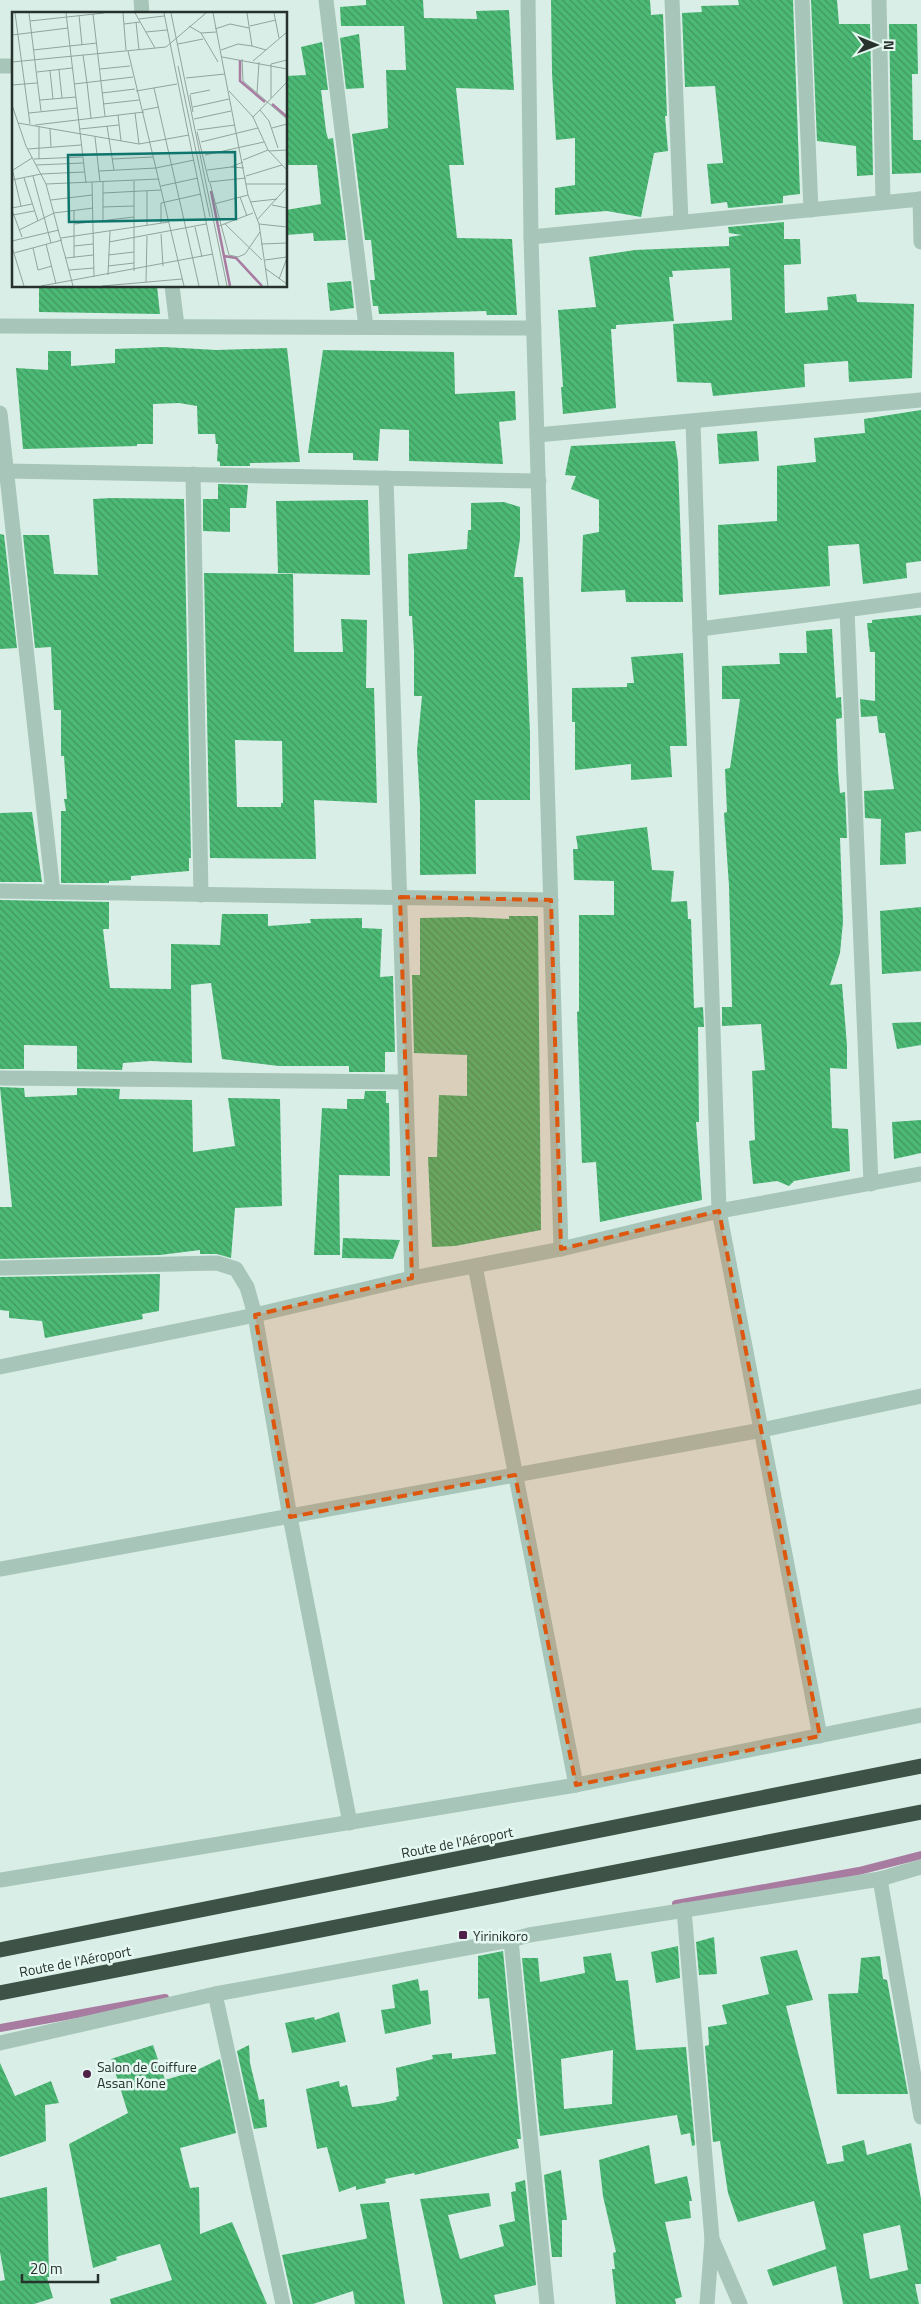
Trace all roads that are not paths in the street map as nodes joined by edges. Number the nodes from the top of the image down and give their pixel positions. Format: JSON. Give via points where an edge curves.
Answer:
{"nodes":[{"id":1,"x":326,"y":0,"type":"edge"},
{"id":2,"x":528,"y":0,"type":"edge"},
{"id":3,"x":672,"y":0,"type":"edge"},
{"id":4,"x":802,"y":0,"type":"edge"},
{"id":5,"x":879,"y":0,"type":"edge"},
{"id":6,"x":921,"y":199,"type":"edge"},
{"id":7,"x":883,"y":202,"type":"junction"},
{"id":8,"x":811,"y":210,"type":"junction"},
{"id":9,"x":681,"y":222,"type":"junction"},
{"id":10,"x":532,"y":237,"type":"junction"},
{"id":11,"x":921,"y":242,"type":"edge"},
{"id":12,"x":172,"y":288,"type":"edge"},
{"id":13,"x":0,"y":326,"type":"edge"},
{"id":14,"x":177,"y":326,"type":"junction"},
{"id":15,"x":366,"y":327,"type":"junction"},
{"id":16,"x":534,"y":328,"type":"junction"},
{"id":17,"x":921,"y":400,"type":"edge"},
{"id":18,"x":0,"y":413,"type":"edge"},
{"id":19,"x":693,"y":421,"type":"junction"},
{"id":20,"x":537,"y":435,"type":"junction"},
{"id":21,"x":6,"y":471,"type":"junction"},
{"id":22,"x":193,"y":474,"type":"junction"},
{"id":23,"x":386,"y":478,"type":"junction"},
{"id":24,"x":538,"y":481,"type":"junction"},
{"id":25,"x":921,"y":600,"type":"edge"},
{"id":26,"x":847,"y":610,"type":"junction"},
{"id":27,"x":700,"y":629,"type":"junction"},
{"id":28,"x":0,"y":891,"type":"edge"},
{"id":29,"x":53,"y":892,"type":"junction"},
{"id":30,"x":201,"y":895,"type":"junction"},
{"id":31,"x":400,"y":898,"type":"junction"},
{"id":32,"x":551,"y":900,"type":"junction"},
{"id":33,"x":0,"y":1078,"type":"edge"},
{"id":34,"x":406,"y":1082,"type":"junction"},
{"id":35,"x":921,"y":1174,"type":"edge"},
{"id":36,"x":871,"y":1184,"type":"junction"},
{"id":37,"x":719,"y":1211,"type":"junction"},
{"id":38,"x":561,"y":1249,"type":"junction"},
{"id":39,"x":475,"y":1266,"type":"junction"},
{"id":40,"x":0,"y":1268,"type":"edge"},
{"id":41,"x":412,"y":1278,"type":"junction"},
{"id":42,"x":255,"y":1315,"type":"junction"},
{"id":43,"x":0,"y":1367,"type":"edge"},
{"id":44,"x":921,"y":1396,"type":"edge"},
{"id":45,"x":762,"y":1430,"type":"junction"},
{"id":46,"x":515,"y":1475,"type":"junction"},
{"id":47,"x":290,"y":1516,"type":"junction"},
{"id":48,"x":0,"y":1569,"type":"edge"},
{"id":49,"x":921,"y":1715,"type":"edge"},
{"id":50,"x":820,"y":1736,"type":"junction"},
{"id":51,"x":921,"y":1766,"type":"edge"},
{"id":52,"x":576,"y":1785,"type":"junction"},
{"id":53,"x":921,"y":1812,"type":"edge"},
{"id":54,"x":350,"y":1822,"type":"junction"},
{"id":55,"x":921,"y":1867,"type":"edge"},
{"id":56,"x":880,"y":1879,"type":"junction"},
{"id":57,"x":0,"y":1880,"type":"edge"},
{"id":58,"x":684,"y":1910,"type":"junction"},
{"id":59,"x":510,"y":1940,"type":"junction"},
{"id":60,"x":0,"y":1950,"type":"edge"},
{"id":61,"x":0,"y":1992,"type":"edge"},
{"id":62,"x":215,"y":1994,"type":"junction"},
{"id":63,"x":0,"y":2043,"type":"edge"},
{"id":64,"x":921,"y":2117,"type":"edge"},
{"id":65,"x":712,"y":2239,"type":"junction"},
{"id":66,"x":283,"y":2304,"type":"edge"},
{"id":67,"x":547,"y":2304,"type":"edge"},
{"id":68,"x":707,"y":2304,"type":"edge"},
{"id":69,"x":740,"y":2304,"type":"edge"}],
"edges":[{"from":1,"to":15,"type":"street"},
{"from":2,"to":10,"type":"street"},
{"from":3,"to":9,"type":"street"},
{"from":4,"to":8,"type":"street"},
{"from":5,"to":7,"type":"street"},
{"from":6,"to":7,"type":"street"},
{"from":6,"to":11,"type":"street"},
{"from":7,"to":8,"type":"street"},
{"from":8,"to":9,"type":"street"},
{"from":9,"to":10,"type":"street"},
{"from":10,"to":16,"type":"street"},
{"from":12,"to":14,"type":"street"},
{"from":13,"to":14,"type":"street"},
{"from":14,"to":15,"type":"street"},
{"from":15,"to":16,"type":"street"},
{"from":16,"to":20,"type":"street"},
{"from":17,"to":19,"type":"street"},
{"from":18,"to":21,"type":"street"},
{"from":19,"to":20,"type":"street"},
{"from":19,"to":27,"type":"street"},
{"from":20,"to":24,"type":"street"},
{"from":21,"to":22,"type":"street"},
{"from":21,"to":29,"type":"street"},
{"from":22,"to":23,"type":"street"},
{"from":22,"to":30,"type":"street"},
{"from":23,"to":24,"type":"street"},
{"from":23,"to":31,"type":"street"},
{"from":24,"to":32,"type":"street"},
{"from":25,"to":26,"type":"street"},
{"from":26,"to":27,"type":"street"},
{"from":26,"to":36,"type":"street"},
{"from":27,"to":37,"type":"street"},
{"from":28,"to":29,"type":"street"},
{"from":29,"to":30,"type":"street"},
{"from":30,"to":31,"type":"street"},
{"from":31,"to":32,"type":"street"},
{"from":31,"to":34,"type":"street"},
{"from":32,"to":38,"type":"street"},
{"from":33,"to":34,"type":"street"},
{"from":34,"to":41,"type":"street"},
{"from":35,"to":36,"type":"street"},
{"from":36,"to":37,"type":"street"},
{"from":37,"to":38,"type":"street"},
{"from":37,"to":45,"type":"street"},
{"from":38,"to":39,"type":"street"},
{"from":39,"to":41,"type":"street"},
{"from":39,"to":46,"type":"street"},
{"from":40,"to":42,"type":"street","via":[[217,1263],[236,1269],[247,1287]]},
{"from":41,"to":42,"type":"street"},
{"from":42,"to":43,"type":"street"},
{"from":42,"to":47,"type":"street"},
{"from":44,"to":45,"type":"street"},
{"from":45,"to":46,"type":"street"},
{"from":45,"to":50,"type":"street"},
{"from":46,"to":47,"type":"street"},
{"from":46,"to":52,"type":"street"},
{"from":47,"to":48,"type":"street"},
{"from":47,"to":54,"type":"street"},
{"from":49,"to":50,"type":"street"},
{"from":50,"to":52,"type":"street"},
{"from":51,"to":60,"type":"highway","name":"Route de l'Aéroport"},
{"from":52,"to":54,"type":"street"},
{"from":53,"to":61,"type":"highway","name":"Route de l'Aéroport"},
{"from":54,"to":57,"type":"street"},
{"from":55,"to":56,"type":"street"},
{"from":56,"to":58,"type":"street"},
{"from":56,"to":64,"type":"street"},
{"from":58,"to":59,"type":"street"},
{"from":58,"to":65,"type":"street"},
{"from":59,"to":62,"type":"street"},
{"from":59,"to":67,"type":"street"},
{"from":62,"to":63,"type":"street"},
{"from":62,"to":66,"type":"street"},
{"from":65,"to":68,"type":"street"},
{"from":65,"to":69,"type":"street"}]}
